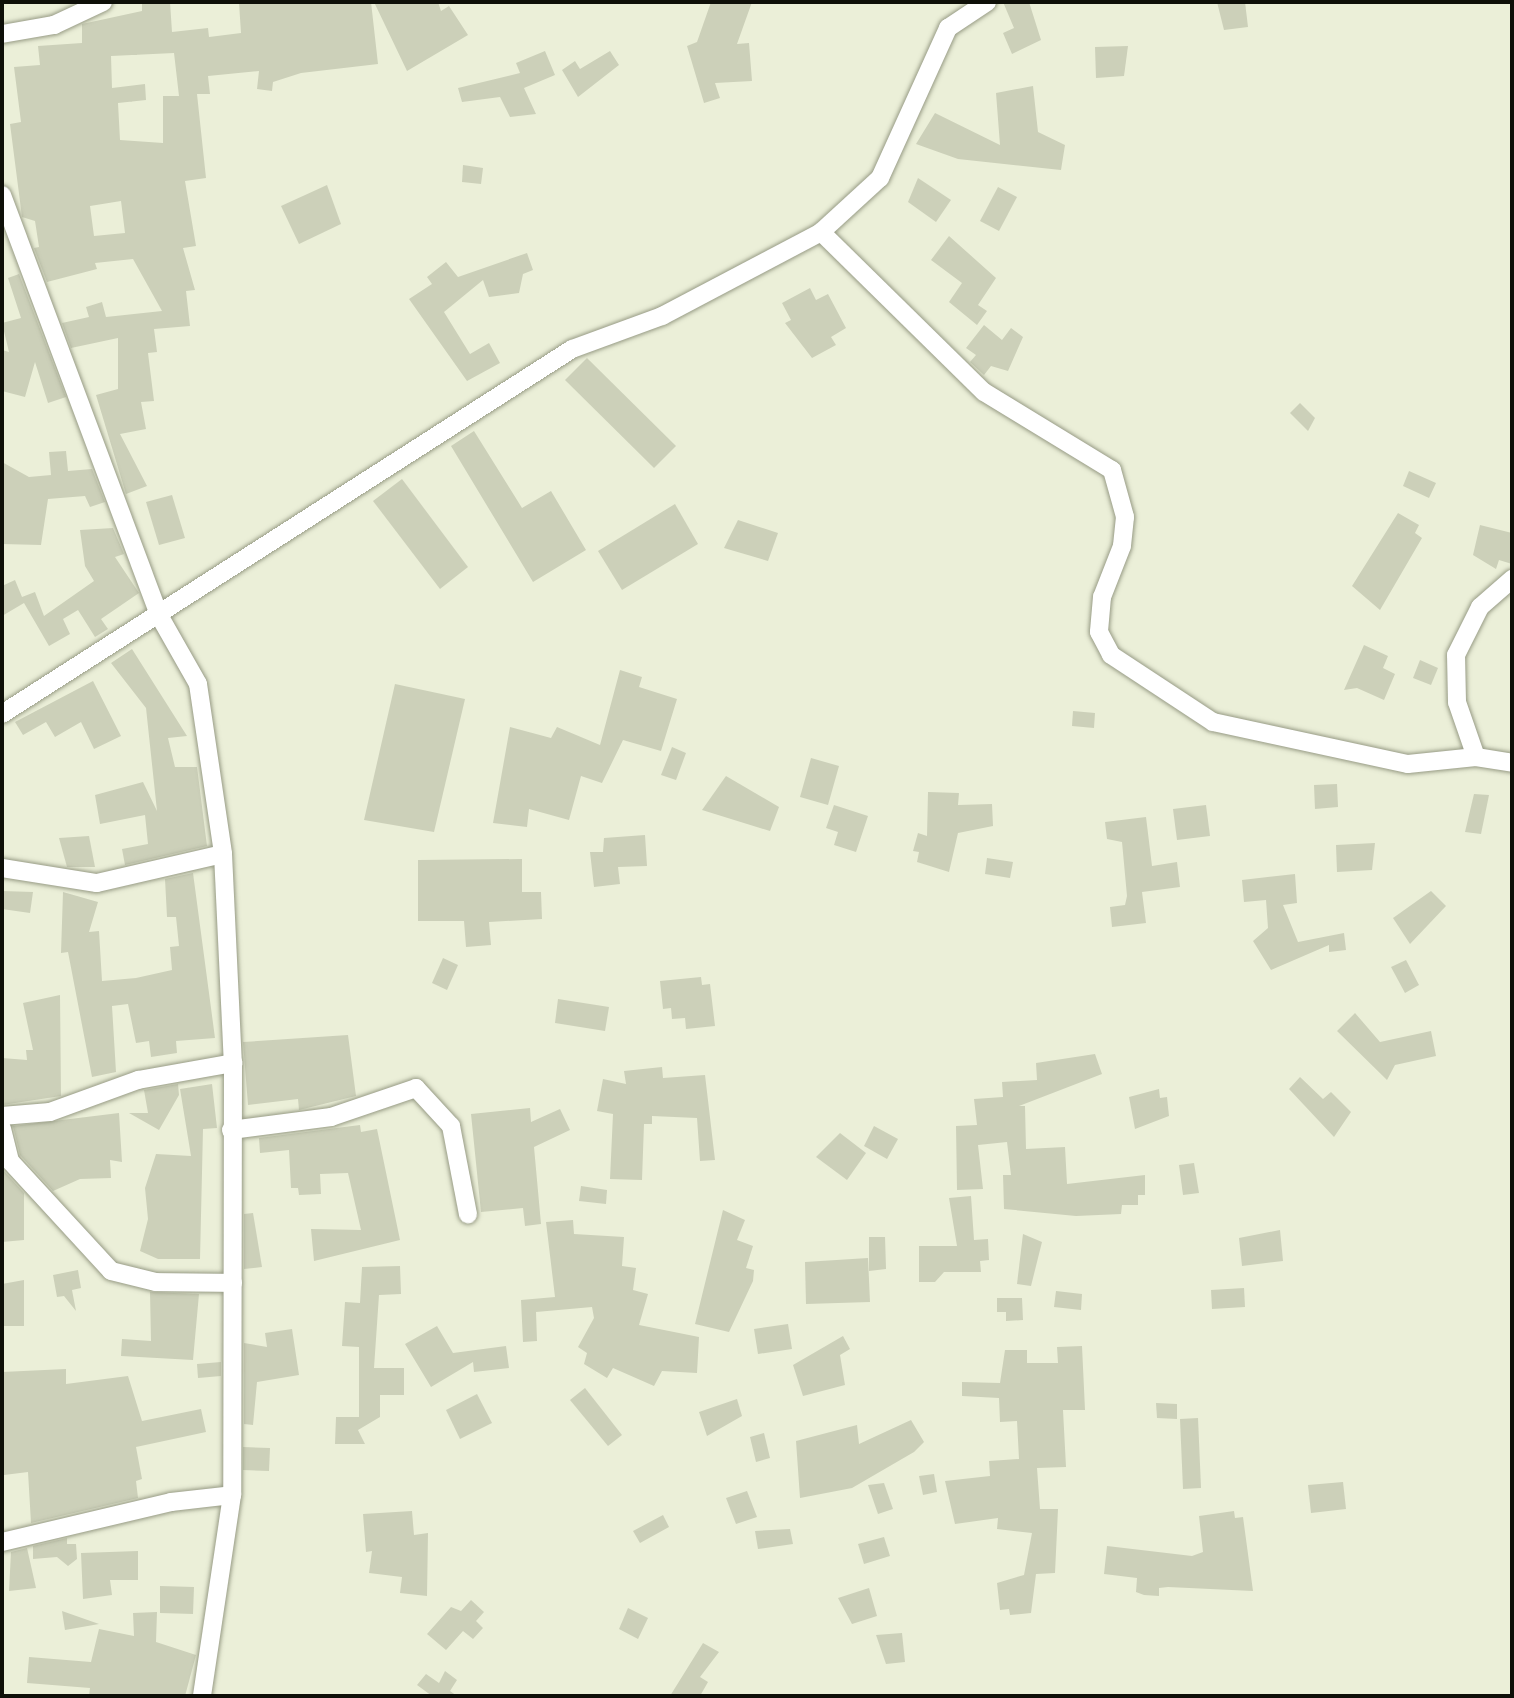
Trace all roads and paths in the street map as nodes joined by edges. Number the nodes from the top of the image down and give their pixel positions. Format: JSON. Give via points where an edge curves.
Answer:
{"nodes":[{"id":1,"x":103,"y":2,"type":"edge"},
{"id":2,"x":987,"y":2,"type":"edge"},
{"id":3,"x":2,"y":34,"type":"edge"},
{"id":4,"x":2,"y":195,"type":"edge"},
{"id":5,"x":821,"y":232,"type":"junction"},
{"id":6,"x":1512,"y":579,"type":"edge"},
{"id":7,"x":160,"y":617,"type":"junction"},
{"id":8,"x":2,"y":714,"type":"edge"},
{"id":9,"x":1476,"y":757,"type":"junction"},
{"id":10,"x":1512,"y":763,"type":"edge"},
{"id":11,"x":223,"y":855,"type":"junction"},
{"id":12,"x":2,"y":868,"type":"edge"},
{"id":13,"x":233,"y":1063,"type":"junction"},
{"id":14,"x":2,"y":1116,"type":"edge"},
{"id":15,"x":2,"y":1129,"type":"edge"},
{"id":16,"x":231,"y":1130,"type":"junction"},
{"id":17,"x":468,"y":1214,"type":"dead end"},
{"id":18,"x":233,"y":1283,"type":"junction"},
{"id":19,"x":232,"y":1495,"type":"junction"},
{"id":20,"x":2,"y":1542,"type":"edge"},
{"id":21,"x":202,"y":1696,"type":"edge"}],
"edges":[{"from":1,"to":3,"type":"street","via":[[54,25]]},
{"from":2,"to":5,"type":"street","via":[[948,28],[880,178]]},
{"from":4,"to":7,"type":"street"},
{"from":5,"to":7,"type":"street","via":[[662,316],[572,349],[212,575]]},
{"from":5,"to":9,"type":"street","via":[[984,392],[1112,470],[1125,517],[1122,547],[1102,597],[1099,632],[1111,655],[1213,722],[1408,764]]},
{"from":6,"to":9,"type":"street","via":[[1480,607],[1456,655],[1457,702]]},
{"from":7,"to":8,"type":"street"},
{"from":7,"to":11,"type":"street","via":[[198,684]]},
{"from":9,"to":10,"type":"street"},
{"from":11,"to":12,"type":"street","via":[[97,883]]},
{"from":11,"to":13,"type":"street"},
{"from":13,"to":14,"type":"street","via":[[138,1080],[50,1112]]},
{"from":13,"to":16,"type":"street"},
{"from":15,"to":18,"type":"street","via":[[10,1161],[111,1271],[156,1282]]},
{"from":16,"to":17,"type":"street","via":[[331,1116],[416,1088],[451,1126]]},
{"from":16,"to":18,"type":"street"},
{"from":18,"to":19,"type":"street"},
{"from":19,"to":20,"type":"street","via":[[172,1502]]},
{"from":19,"to":21,"type":"street"}]}
